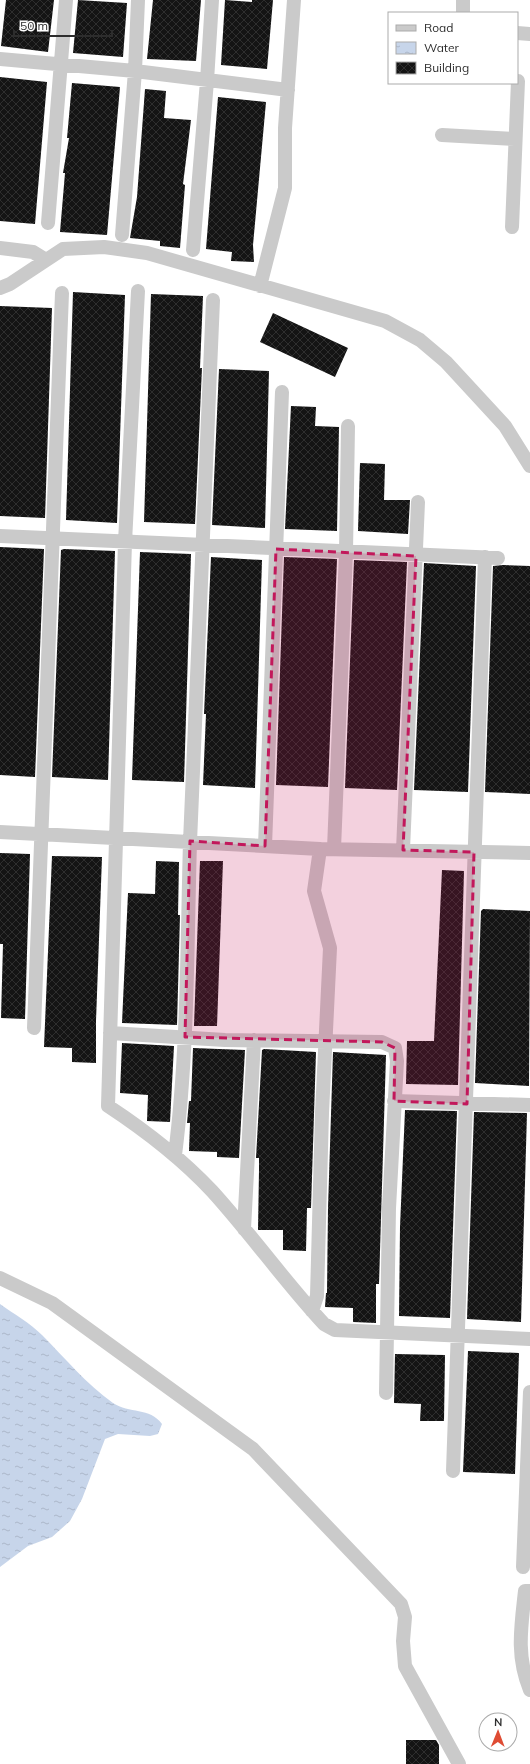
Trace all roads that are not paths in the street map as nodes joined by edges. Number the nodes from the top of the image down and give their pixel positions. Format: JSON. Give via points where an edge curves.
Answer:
{"nodes":[{"id":1,"x":66,"y":0,"type":"edge"},
{"id":2,"x":138,"y":0,"type":"edge"},
{"id":3,"x":212,"y":0,"type":"edge"},
{"id":4,"x":294,"y":0,"type":"edge"},
{"id":5,"x":463,"y":0,"type":"edge"},
{"id":6,"x":463,"y":12,"type":"edge"},
{"id":7,"x":518,"y":33,"type":"edge"},
{"id":8,"x":530,"y":34,"type":"edge"},
{"id":9,"x":0,"y":59,"type":"edge"},
{"id":10,"x":60,"y":65,"type":"junction"},
{"id":11,"x":135,"y":71,"type":"junction"},
{"id":12,"x":207,"y":81,"type":"junction"},
{"id":13,"x":522,"y":81,"type":"edge"},
{"id":14,"x":288,"y":90,"type":"junction"},
{"id":15,"x":442,"y":135,"type":"dead end"},
{"id":16,"x":515,"y":139,"type":"junction"},
{"id":17,"x":48,"y":222,"type":"dead end"},
{"id":18,"x":512,"y":227,"type":"dead end"},
{"id":19,"x":122,"y":235,"type":"dead end"},
{"id":20,"x":0,"y":248,"type":"edge"},
{"id":21,"x":193,"y":250,"type":"dead end"},
{"id":22,"x":46,"y":260,"type":"junction"},
{"id":23,"x":260,"y":286,"type":"junction"},
{"id":24,"x":0,"y":288,"type":"edge"},
{"id":25,"x":138,"y":291,"type":"dead end"},
{"id":26,"x":62,"y":293,"type":"dead end"},
{"id":27,"x":213,"y":300,"type":"dead end"},
{"id":28,"x":282,"y":392,"type":"dead end"},
{"id":29,"x":348,"y":426,"type":"dead end"},
{"id":30,"x":530,"y":466,"type":"edge"},
{"id":31,"x":418,"y":502,"type":"dead end"},
{"id":32,"x":0,"y":536,"type":"edge"},
{"id":33,"x":52,"y":539,"type":"junction"},
{"id":34,"x":125,"y":542,"type":"junction"},
{"id":35,"x":203,"y":545,"type":"junction"},
{"id":36,"x":276,"y":549,"type":"junction"},
{"id":37,"x":346,"y":552,"type":"junction"},
{"id":38,"x":416,"y":556,"type":"junction"},
{"id":39,"x":0,"y":832,"type":"edge"},
{"id":40,"x":41,"y":833,"type":"junction"},
{"id":41,"x":116,"y":838,"type":"junction"},
{"id":42,"x":190,"y":841,"type":"junction"},
{"id":43,"x":264,"y":846,"type":"junction"},
{"id":44,"x":320,"y":849,"type":"junction"},
{"id":45,"x":334,"y":849,"type":"junction"},
{"id":46,"x":403,"y":850,"type":"junction"},
{"id":47,"x":474,"y":852,"type":"junction"},
{"id":48,"x":530,"y":853,"type":"edge"},
{"id":49,"x":34,"y":1028,"type":"dead end"},
{"id":50,"x":110,"y":1033,"type":"junction"},
{"id":51,"x":184,"y":1037,"type":"junction"},
{"id":52,"x":254,"y":1040,"type":"junction"},
{"id":53,"x":326,"y":1042,"type":"junction"},
{"id":54,"x":394,"y":1101,"type":"junction"},
{"id":55,"x":467,"y":1104,"type":"junction"},
{"id":56,"x":530,"y":1105,"type":"edge"},
{"id":57,"x":175,"y":1155,"type":"junction"},
{"id":58,"x":244,"y":1229,"type":"junction"},
{"id":59,"x":0,"y":1278,"type":"edge"},
{"id":60,"x":312,"y":1311,"type":"junction"},
{"id":61,"x":386,"y":1332,"type":"junction"},
{"id":62,"x":458,"y":1336,"type":"junction"},
{"id":63,"x":530,"y":1339,"type":"edge"},
{"id":64,"x":530,"y":1392,"type":"edge"},
{"id":65,"x":386,"y":1393,"type":"dead end"},
{"id":66,"x":528,"y":1454,"type":"edge"},
{"id":67,"x":454,"y":1471,"type":"dead end"},
{"id":68,"x":523,"y":1567,"type":"dead end"},
{"id":69,"x":530,"y":1591,"type":"edge"},
{"id":70,"x":530,"y":1690,"type":"edge"},
{"id":71,"x":459,"y":1764,"type":"edge"}],
"edges":[{"from":1,"to":10,"type":"street"},
{"from":2,"to":11,"type":"street"},
{"from":3,"to":12,"type":"street"},
{"from":4,"to":14,"type":"street"},
{"from":5,"to":6,"type":"street"},
{"from":7,"to":8,"type":"street"},
{"from":9,"to":10,"type":"street"},
{"from":10,"to":11,"type":"street"},
{"from":10,"to":17,"type":"street"},
{"from":11,"to":12,"type":"street"},
{"from":11,"to":19,"type":"street"},
{"from":12,"to":14,"type":"street"},
{"from":12,"to":21,"type":"street"},
{"from":13,"to":16,"type":"street"},
{"from":14,"to":23,"type":"street","via":[[285,188]]},
{"from":15,"to":16,"type":"street"},
{"from":16,"to":18,"type":"street"},
{"from":20,"to":22,"type":"street","via":[[33,252]]},
{"from":22,"to":23,"type":"street","via":[[63,249],[104,247],[147,253]]},
{"from":22,"to":24,"type":"street"},
{"from":23,"to":30,"type":"street","via":[[386,321],[420,340],[446,362],[505,426]]},
{"from":25,"to":34,"type":"street"},
{"from":26,"to":33,"type":"street"},
{"from":27,"to":35,"type":"street"},
{"from":28,"to":36,"type":"street"},
{"from":29,"to":37,"type":"street"},
{"from":31,"to":38,"type":"street"},
{"from":32,"to":33,"type":"street"},
{"from":33,"to":34,"type":"street"},
{"from":33,"to":40,"type":"street"},
{"from":34,"to":35,"type":"street"},
{"from":34,"to":41,"type":"street"},
{"from":35,"to":36,"type":"street"},
{"from":35,"to":42,"type":"street"},
{"from":36,"to":37,"type":"street"},
{"from":36,"to":43,"type":"street"},
{"from":37,"to":38,"type":"street"},
{"from":37,"to":45,"type":"street"},
{"from":38,"to":46,"type":"street"},
{"from":38,"to":47,"type":"street","via":[[492,558]]},
{"from":39,"to":40,"type":"street"},
{"from":40,"to":41,"type":"street"},
{"from":40,"to":49,"type":"street"},
{"from":41,"to":42,"type":"street"},
{"from":41,"to":50,"type":"street"},
{"from":42,"to":43,"type":"street"},
{"from":42,"to":51,"type":"street"},
{"from":43,"to":44,"type":"street"},
{"from":44,"to":45,"type":"street"},
{"from":44,"to":53,"type":"street","via":[[314,891],[330,948]]},
{"from":45,"to":46,"type":"street"},
{"from":46,"to":47,"type":"street"},
{"from":47,"to":48,"type":"street"},
{"from":47,"to":55,"type":"street"},
{"from":50,"to":51,"type":"street"},
{"from":50,"to":57,"type":"street","via":[[108,1106]]},
{"from":51,"to":52,"type":"street"},
{"from":51,"to":57,"type":"street","via":[[181,1107]]},
{"from":52,"to":53,"type":"street"},
{"from":52,"to":58,"type":"street"},
{"from":53,"to":54,"type":"street","via":[[382,1042],[395,1048],[397,1061]]},
{"from":53,"to":60,"type":"street","via":[[316,1296]]},
{"from":54,"to":55,"type":"street"},
{"from":54,"to":61,"type":"street"},
{"from":55,"to":56,"type":"street"},
{"from":55,"to":62,"type":"street"},
{"from":57,"to":58,"type":"street","via":[[212,1191]]},
{"from":58,"to":60,"type":"street"},
{"from":59,"to":71,"type":"street","via":[[52,1303],[253,1449],[402,1604],[405,1617],[402,1641],[405,1666]]},
{"from":60,"to":61,"type":"street","via":[[324,1324],[335,1330]]},
{"from":61,"to":62,"type":"street"},
{"from":61,"to":65,"type":"street"},
{"from":62,"to":63,"type":"street"},
{"from":62,"to":67,"type":"street"},
{"from":64,"to":66,"type":"street"},
{"from":66,"to":68,"type":"street"},
{"from":69,"to":70,"type":"street","via":[[525,1591],[520,1636],[521,1665]]}]}
